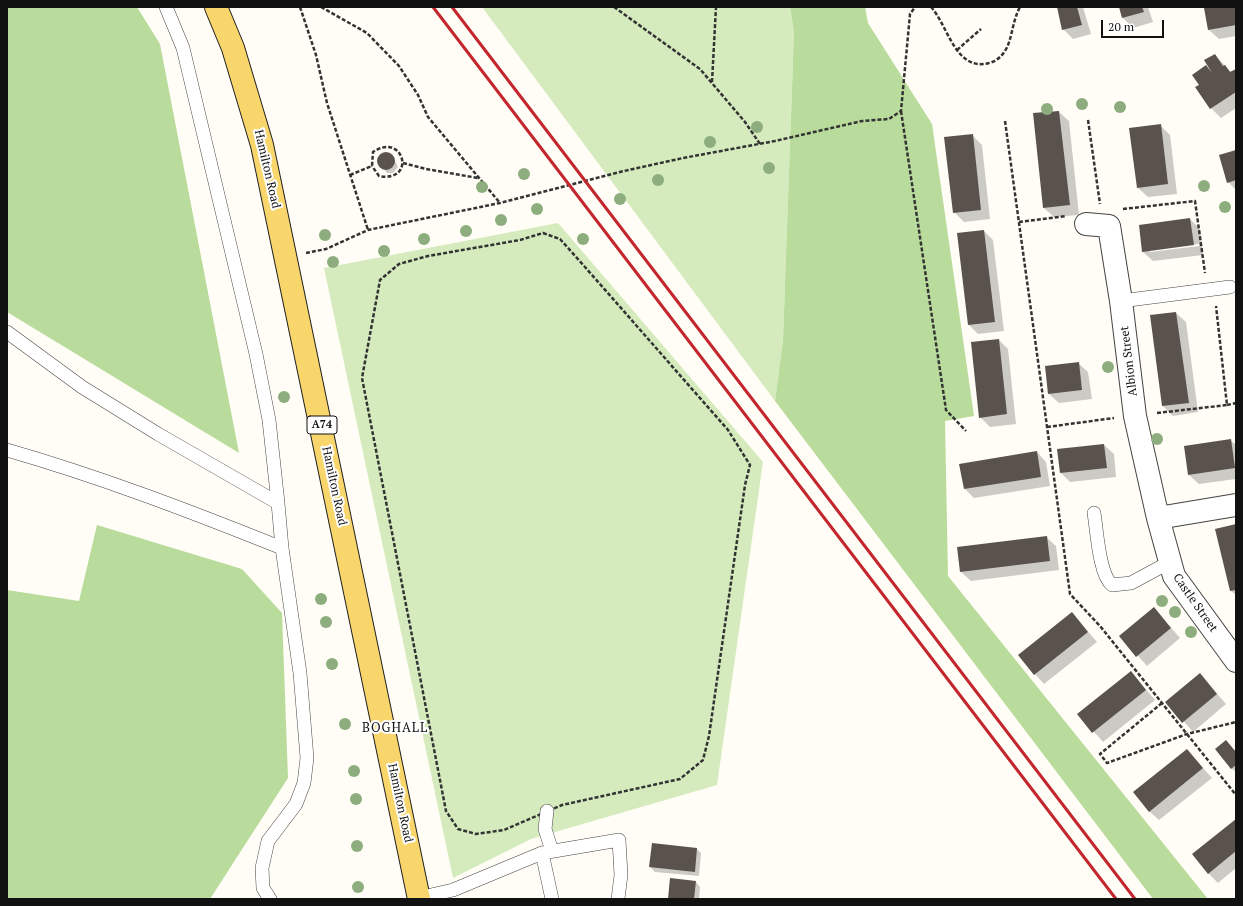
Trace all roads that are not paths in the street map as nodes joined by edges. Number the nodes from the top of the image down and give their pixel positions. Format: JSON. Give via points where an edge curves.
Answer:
{"nodes":[{"id":1,"x":166,"y":7,"type":"edge"},
{"id":2,"x":216,"y":7,"type":"edge"},
{"id":3,"x":1086,"y":224,"type":"dead end"},
{"id":4,"x":1230,"y":287,"type":"dead end"},
{"id":5,"x":1121,"y":301,"type":"junction"},
{"id":6,"x":7,"y":332,"type":"edge"},
{"id":7,"x":7,"y":450,"type":"edge"},
{"id":8,"x":278,"y":503,"type":"junction"},
{"id":9,"x":1236,"y":505,"type":"edge"},
{"id":10,"x":1094,"y":513,"type":"dead end"},
{"id":11,"x":1158,"y":518,"type":"junction"},
{"id":12,"x":282,"y":548,"type":"junction"},
{"id":13,"x":1170,"y":562,"type":"junction"},
{"id":14,"x":1236,"y":661,"type":"edge"},
{"id":15,"x":547,"y":811,"type":"road end"},
{"id":16,"x":547,"y":852,"type":"junction"},
{"id":17,"x":419,"y":898,"type":"edge"},
{"id":18,"x":270,"y":899,"type":"edge"},
{"id":19,"x":552,"y":899,"type":"edge"},
{"id":20,"x":618,"y":899,"type":"edge"}],
"edges":[{"from":1,"to":8,"type":"lane","via":[[183,48],[256,354],[269,420]]},
{"from":2,"to":17,"type":"main road","name":"Hamilton Road","number":"A74","via":[[233,48],[260,138],[287,257]]},
{"from":3,"to":5,"type":"street","name":"Albion Street","via":[[1109,226]]},
{"from":4,"to":5,"type":"lane"},
{"from":5,"to":11,"type":"street","name":"Albion Street","via":[[1135,416]]},
{"from":6,"to":8,"type":"lane","via":[[82,387]]},
{"from":7,"to":12,"type":"lane","via":[[52,463],[176,507]]},
{"from":8,"to":12,"type":"lane"},
{"from":9,"to":11,"type":"street"},
{"from":10,"to":13,"type":"lane","via":[[1103,570],[1107,581],[1112,585],[1130,583]]},
{"from":11,"to":13,"type":"street","name":"Castle Street"},
{"from":12,"to":18,"type":"lane","via":[[300,673],[307,758],[304,783],[296,804],[268,841],[262,868],[263,888]]},
{"from":13,"to":14,"type":"street","name":"Castle Street","via":[[1174,576]]},
{"from":15,"to":16,"type":"lane"},
{"from":16,"to":17,"type":"lane","via":[[452,890]]},
{"from":16,"to":19,"type":"lane"},
{"from":16,"to":20,"type":"lane","via":[[619,840],[621,875]]}]}
